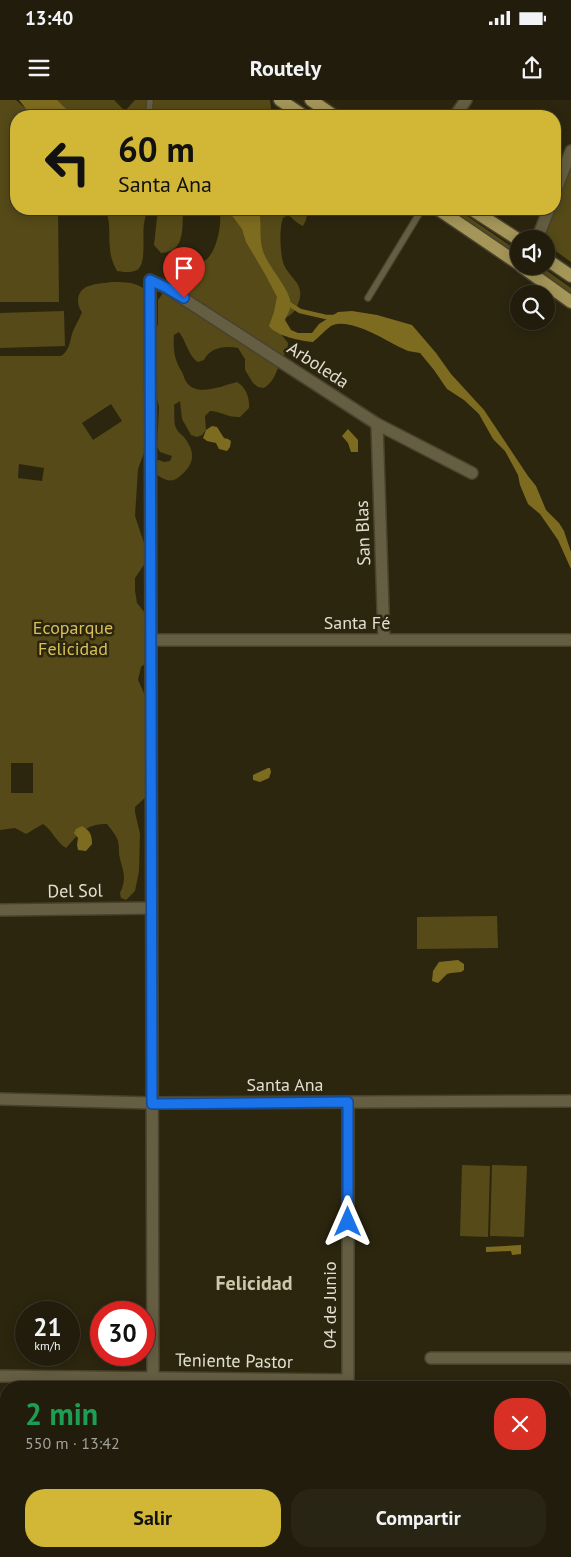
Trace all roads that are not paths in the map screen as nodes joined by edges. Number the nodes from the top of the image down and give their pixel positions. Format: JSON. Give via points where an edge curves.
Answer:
{"nodes":[{"id":1,"x":280,"y":100,"type":"edge"},
{"id":2,"x":310,"y":100,"type":"edge"},
{"id":3,"x":295,"y":110,"type":"edge"},
{"id":4,"x":325,"y":110,"type":"edge"},
{"id":5,"x":571,"y":151,"type":"edge"},
{"id":6,"x":561,"y":177,"type":"edge"},
{"id":7,"x":418,"y":215,"type":"edge"},
{"id":8,"x":447,"y":215,"type":"edge"},
{"id":9,"x":480,"y":215,"type":"edge"},
{"id":10,"x":547,"y":215,"type":"edge"},
{"id":11,"x":541,"y":230,"type":"edge"},
{"id":12,"x":510,"y":234,"type":"edge"},
{"id":13,"x":510,"y":258,"type":"edge"},
{"id":14,"x":555,"y":265,"type":"edge"},
{"id":15,"x":534,"y":275,"type":"edge"},
{"id":16,"x":571,"y":276,"type":"edge"},
{"id":17,"x":368,"y":298,"type":"dead end"},
{"id":18,"x":571,"y":302,"type":"edge"},
{"id":19,"x":377,"y":424,"type":"junction"},
{"id":20,"x":472,"y":473,"type":"dead end"},
{"id":21,"x":151,"y":640,"type":"junction"},
{"id":22,"x":384,"y":640,"type":"junction"},
{"id":23,"x":567,"y":640,"type":"edge"},
{"id":24,"x":151,"y":908,"type":"junction"},
{"id":25,"x":0,"y":910,"type":"edge"},
{"id":26,"x":0,"y":1099,"type":"edge"},
{"id":27,"x":571,"y":1101,"type":"edge"},
{"id":28,"x":348,"y":1102,"type":"junction"},
{"id":29,"x":152,"y":1104,"type":"junction"},
{"id":30,"x":431,"y":1358,"type":"dead end"},
{"id":31,"x":571,"y":1358,"type":"edge"},
{"id":32,"x":0,"y":1376,"type":"edge"},
{"id":33,"x":109,"y":1381,"type":"edge"},
{"id":34,"x":152,"y":1381,"type":"edge"},
{"id":35,"x":348,"y":1381,"type":"edge"}],
"edges":[{"from":1,"to":3,"type":"main road"},
{"from":2,"to":4,"type":"main road"},
{"from":5,"to":6,"type":"street"},
{"from":7,"to":17,"type":"lane"},
{"from":8,"to":13,"type":"main road"},
{"from":9,"to":12,"type":"main road"},
{"from":10,"to":11,"type":"street"},
{"from":14,"to":16,"type":"main road"},
{"from":15,"to":18,"type":"main road"},
{"from":19,"to":20,"type":"street","name":"Arboleda"},
{"from":19,"to":21,"type":"street","name":"Arboleda","via":[[150,280]]},
{"from":19,"to":22,"type":"street","name":"San Blas"},
{"from":21,"to":22,"type":"street","name":"Santa Fé"},
{"from":21,"to":24,"type":"street"},
{"from":22,"to":23,"type":"street","name":"Santa Fé"},
{"from":24,"to":25,"type":"street","name":"Del Sol"},
{"from":24,"to":29,"type":"street"},
{"from":26,"to":29,"type":"street","name":"Santa Ana"},
{"from":27,"to":28,"type":"street","name":"Santa Ana"},
{"from":28,"to":29,"type":"street","name":"Santa Ana"},
{"from":28,"to":35,"type":"street","name":"04 de Junio"},
{"from":29,"to":34,"type":"street"},
{"from":30,"to":31,"type":"street"},
{"from":32,"to":33,"type":"street","name":"Teniente Pastor"}]}
